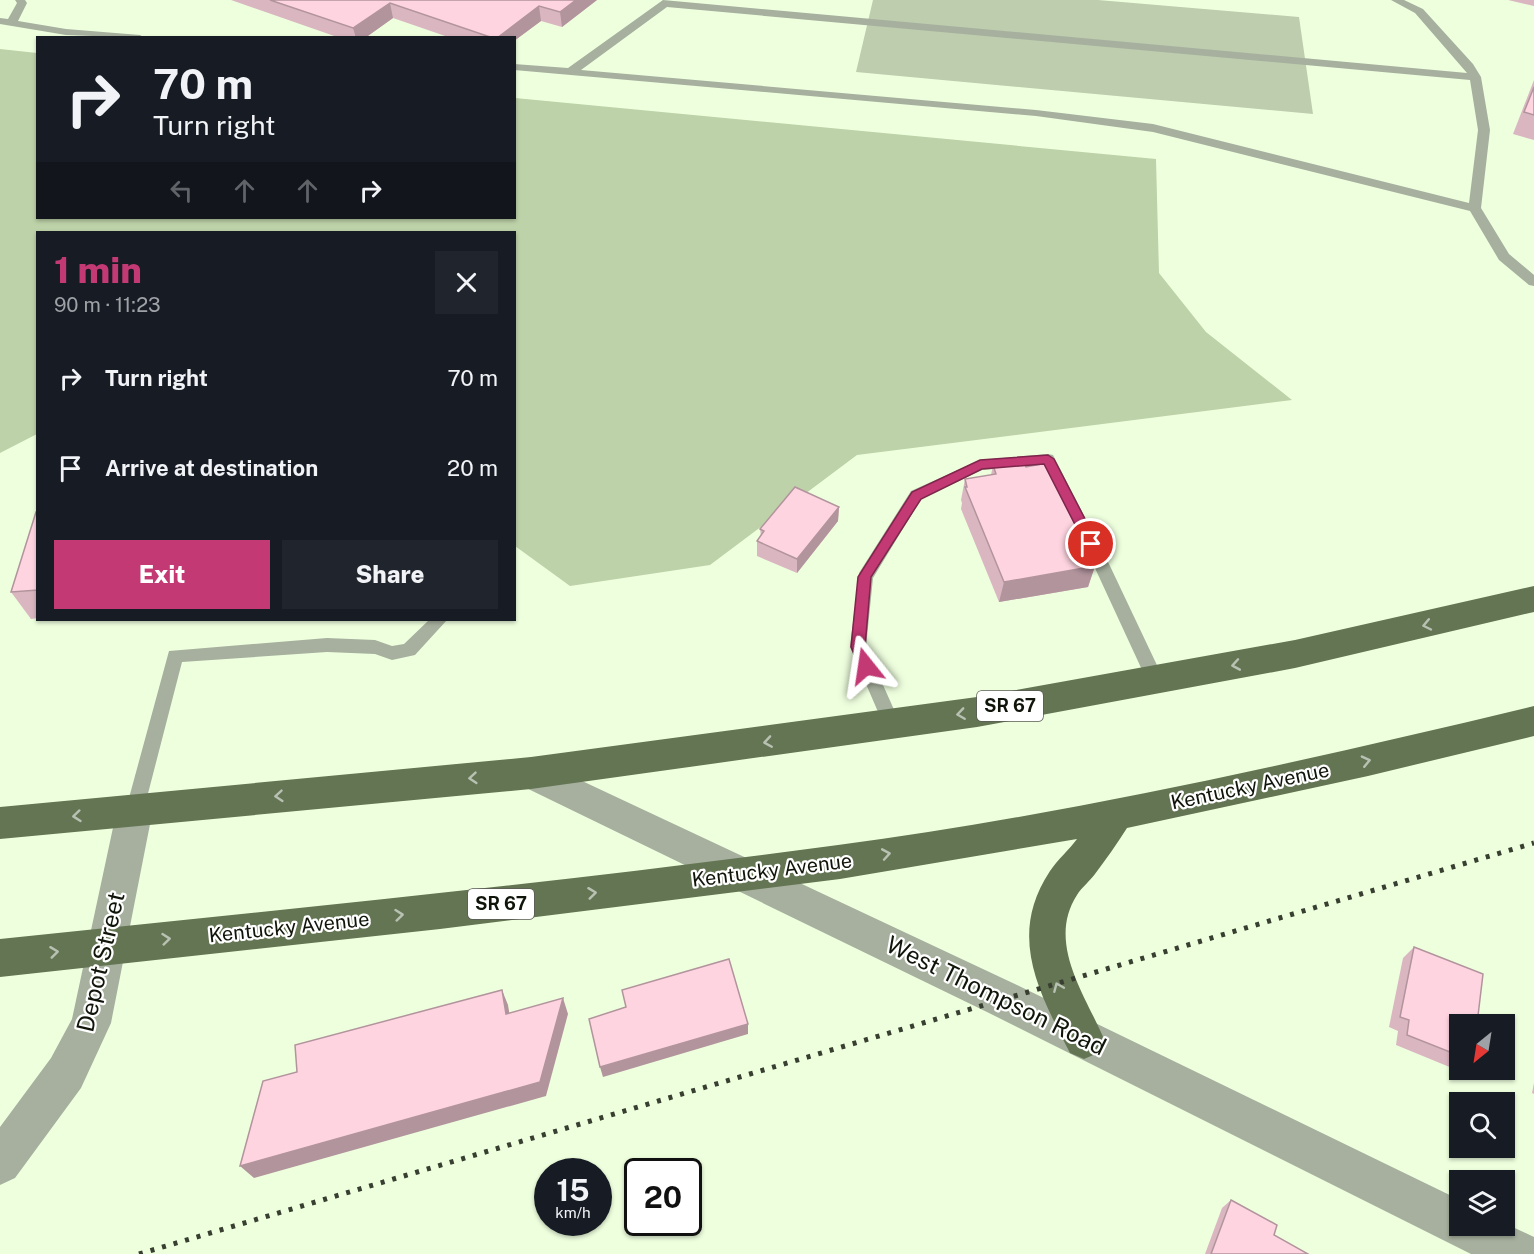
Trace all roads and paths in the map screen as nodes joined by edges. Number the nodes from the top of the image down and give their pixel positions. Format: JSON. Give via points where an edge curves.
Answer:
{"nodes":[{"id":1,"x":20,"y":0,"type":"edge"},
{"id":2,"x":1396,"y":0,"type":"edge"},
{"id":3,"x":667,"y":2,"type":"edge"},
{"id":4,"x":6,"y":22,"type":"edge"},
{"id":5,"x":115,"y":36,"type":"edge"},
{"id":6,"x":516,"y":68,"type":"edge"},
{"id":7,"x":570,"y":72,"type":"junction"},
{"id":8,"x":1474,"y":77,"type":"junction"},
{"id":9,"x":1475,"y":208,"type":"junction"},
{"id":10,"x":1534,"y":282,"type":"edge"},
{"id":11,"x":1534,"y":599,"type":"edge"},
{"id":12,"x":438,"y":621,"type":"edge"},
{"id":13,"x":1155,"y":680,"type":"junction"},
{"id":14,"x":1534,"y":721,"type":"edge"},
{"id":15,"x":891,"y":723,"type":"junction"},
{"id":16,"x":531,"y":772,"type":"junction"},
{"id":17,"x":135,"y":809,"type":"junction"},
{"id":18,"x":1116,"y":814,"type":"junction"},
{"id":19,"x":0,"y":824,"type":"edge"},
{"id":20,"x":745,"y":875,"type":"junction"},
{"id":21,"x":107,"y":945,"type":"junction"},
{"id":22,"x":0,"y":958,"type":"edge"},
{"id":23,"x":1084,"y":1039,"type":"junction"},
{"id":24,"x":0,"y":1163,"type":"edge"},
{"id":25,"x":1449,"y":1219,"type":"edge"},
{"id":26,"x":1483,"y":1236,"type":"edge"},
{"id":27,"x":1520,"y":1254,"type":"edge"}],
"edges":[{"from":1,"to":4,"type":"lane"},
{"from":2,"to":8,"type":"lane","via":[[1419,11],[1469,66]]},
{"from":3,"to":7,"type":"lane"},
{"from":3,"to":8,"type":"lane"},
{"from":4,"to":5,"type":"lane"},
{"from":6,"to":7,"type":"lane"},
{"from":7,"to":9,"type":"lane","via":[[1036,112],[1153,128]]},
{"from":8,"to":9,"type":"lane","via":[[1484,130]]},
{"from":9,"to":10,"type":"lane","via":[[1504,257]]},
{"from":11,"to":13,"type":"main road","number":"SR 67","one_way":true,"via":[[1295,654]]},
{"from":12,"to":17,"type":"lane","via":[[409,650],[392,652],[375,647],[327,645],[174,656]]},
{"from":13,"to":15,"type":"main road","number":"SR 67","one_way":true},
{"from":13,"to":15,"type":"lane","via":[[1048,459],[980,465],[916,495],[865,577],[858,647]]},
{"from":18,"to":14,"type":"main road","name":"Kentucky Avenue","number":"SR 67","one_way":true},
{"from":15,"to":16,"type":"main road","number":"SR 67","one_way":true},
{"from":16,"to":17,"type":"main road","number":"SR 67","one_way":true},
{"from":16,"to":20,"type":"street","name":"West Thompson Road"},
{"from":17,"to":19,"type":"main road","number":"SR 67","one_way":true},
{"from":17,"to":21,"type":"street","name":"Depot Street"},
{"from":20,"to":18,"type":"main road","name":"Kentucky Avenue","number":"SR 67","one_way":true},
{"from":23,"to":18,"type":"main road","one_way":true,"via":[[1056,984],[1047,938],[1048,917],[1064,882]]},
{"from":21,"to":20,"type":"main road","name":"Kentucky Avenue","number":"SR 67","one_way":true},
{"from":20,"to":23,"type":"street","name":"West Thompson Road"},
{"from":22,"to":21,"type":"main road","name":"Kentucky Avenue","number":"SR 67","one_way":true},
{"from":21,"to":24,"type":"street","name":"Depot Street","via":[[91,1023],[75,1058]]},
{"from":23,"to":25,"type":"street","name":"West Thompson Road"},
{"from":26,"to":27,"type":"street","name":"West Thompson Road"}]}
